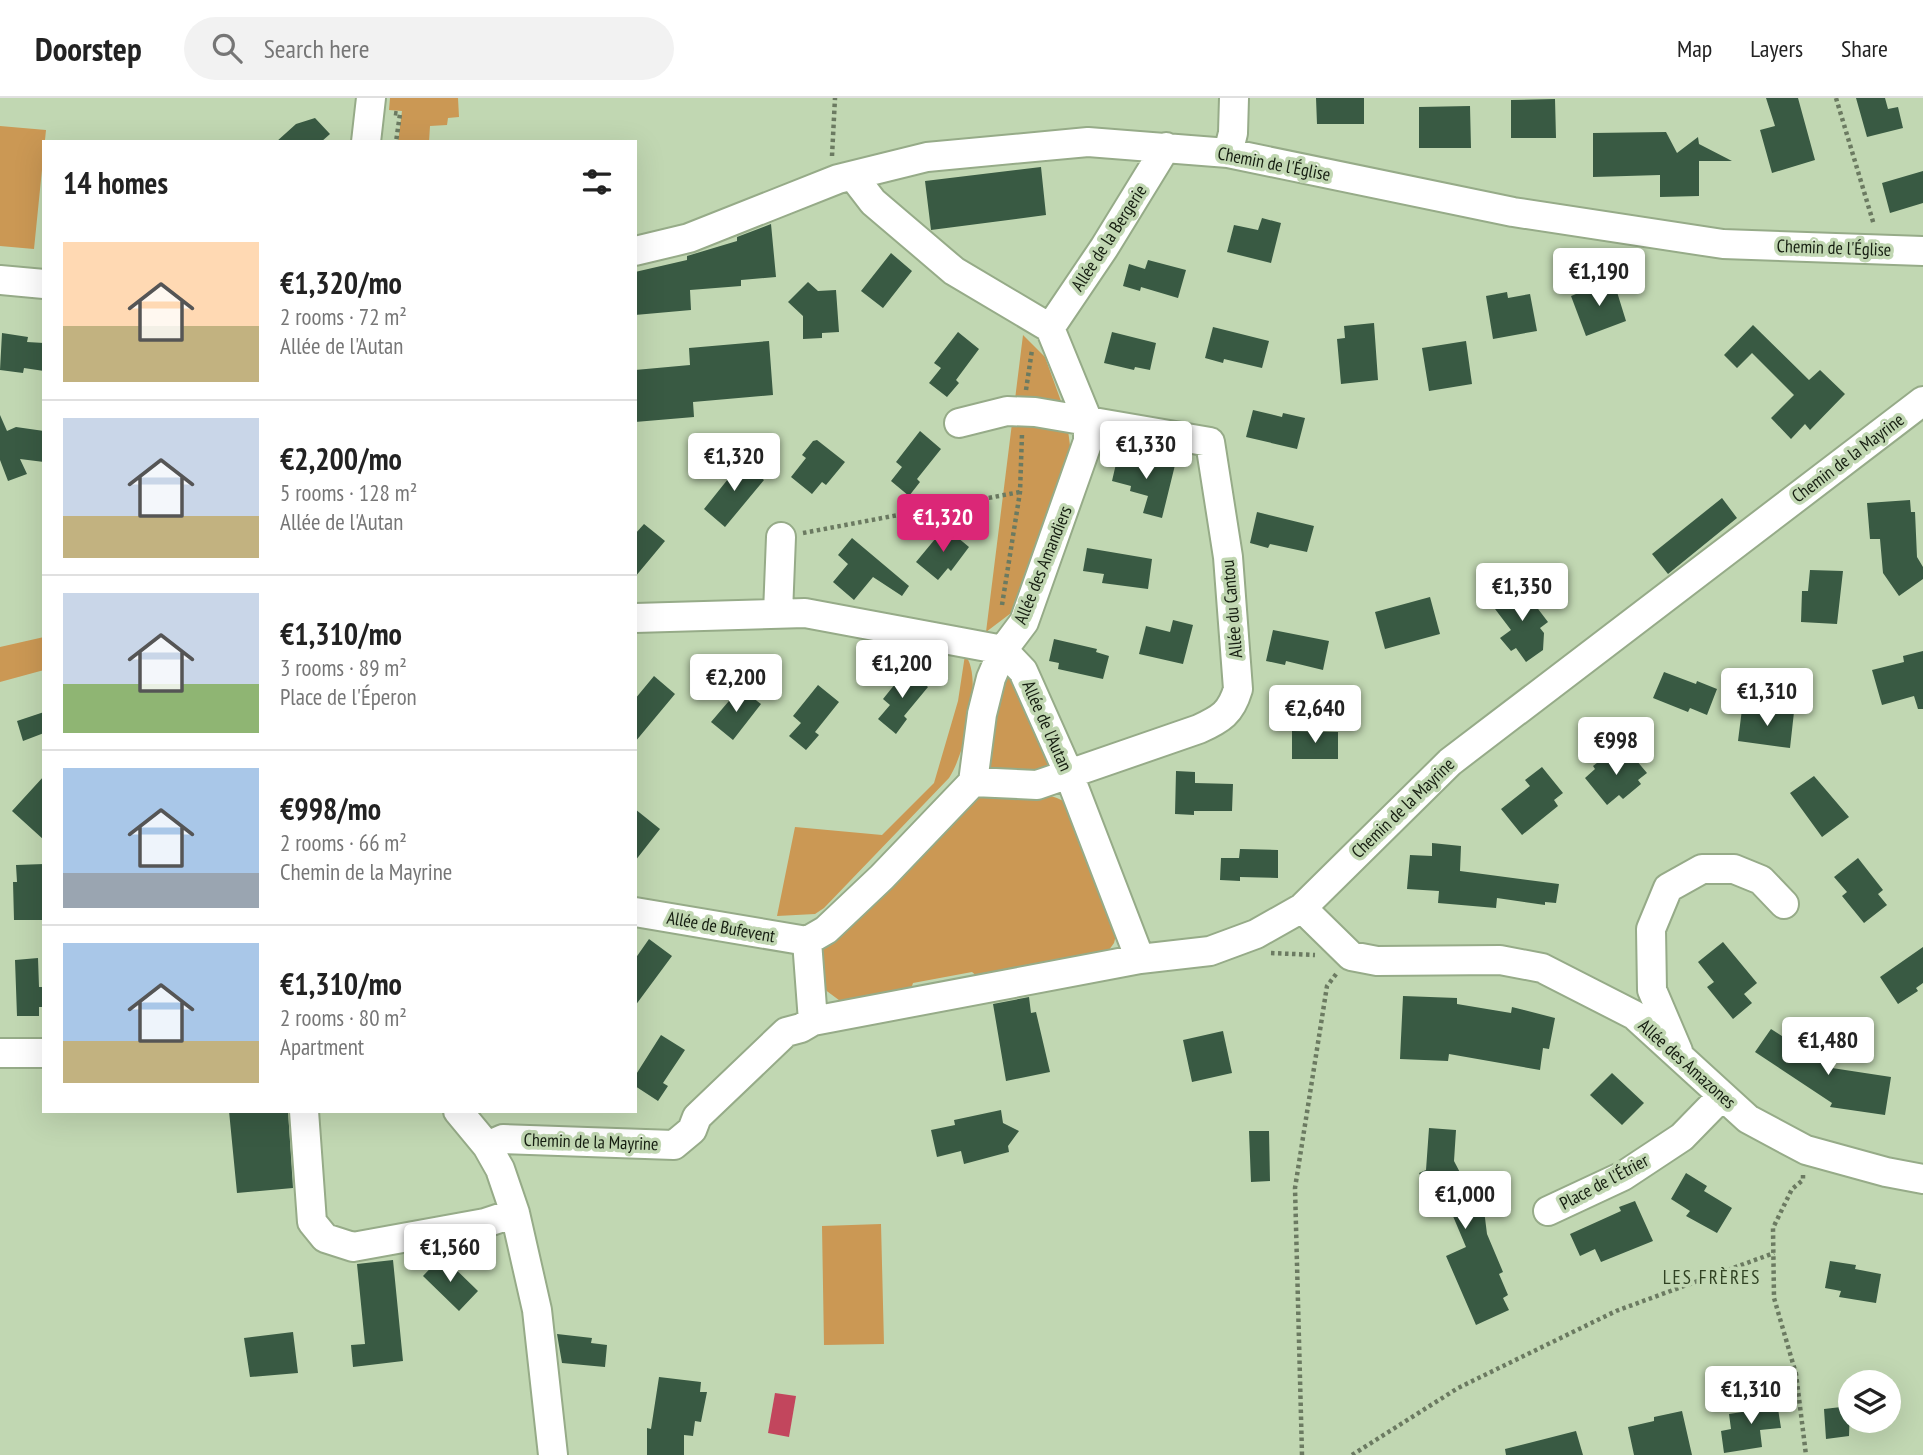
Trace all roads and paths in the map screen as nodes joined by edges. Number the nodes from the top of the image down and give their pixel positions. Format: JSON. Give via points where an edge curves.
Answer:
{"nodes":[{"id":1,"x":371,"y":98,"type":"edge"},
{"id":2,"x":835,"y":98,"type":"edge"},
{"id":3,"x":1234,"y":98,"type":"edge"},
{"id":4,"x":1836,"y":98,"type":"edge"},
{"id":5,"x":366,"y":140,"type":"edge"},
{"id":6,"x":1166,"y":147,"type":"junction"},
{"id":7,"x":1228,"y":153,"type":"junction"},
{"id":8,"x":846,"y":178,"type":"junction"},
{"id":9,"x":637,"y":251,"type":"edge"},
{"id":10,"x":1895,"y":251,"type":"junction"},
{"id":11,"x":1923,"y":251,"type":"edge"},
{"id":12,"x":0,"y":279,"type":"edge"},
{"id":13,"x":42,"y":284,"type":"edge"},
{"id":14,"x":1050,"y":328,"type":"junction"},
{"id":15,"x":1923,"y":401,"type":"edge"},
{"id":16,"x":1023,"y":411,"type":"junction"},
{"id":17,"x":1088,"y":421,"type":"junction"},
{"id":18,"x":959,"y":423,"type":"dead end"},
{"id":19,"x":1020,"y":492,"type":"junction"},
{"id":20,"x":781,"y":537,"type":"joint"},
{"id":21,"x":1001,"y":607,"type":"dead end"},
{"id":22,"x":778,"y":613,"type":"junction"},
{"id":23,"x":637,"y":618,"type":"edge"},
{"id":24,"x":1003,"y":650,"type":"junction"},
{"id":25,"x":1068,"y":772,"type":"junction"},
{"id":26,"x":973,"y":782,"type":"junction"},
{"id":27,"x":1784,"y":904,"type":"dead end"},
{"id":28,"x":1301,"y":908,"type":"junction"},
{"id":29,"x":637,"y":912,"type":"edge"},
{"id":30,"x":807,"y":941,"type":"junction"},
{"id":31,"x":1262,"y":953,"type":"dead end"},
{"id":32,"x":1351,"y":956,"type":"junction"},
{"id":33,"x":1140,"y":959,"type":"junction"},
{"id":34,"x":807,"y":1025,"type":"junction"},
{"id":35,"x":0,"y":1053,"type":"edge"},
{"id":36,"x":42,"y":1053,"type":"edge"},
{"id":37,"x":1680,"y":1058,"type":"junction"},
{"id":38,"x":1722,"y":1096,"type":"junction"},
{"id":39,"x":304,"y":1113,"type":"edge"},
{"id":40,"x":460,"y":1113,"type":"edge"},
{"id":41,"x":487,"y":1146,"type":"junction"},
{"id":42,"x":1806,"y":1150,"type":"junction"},
{"id":43,"x":1923,"y":1179,"type":"edge"},
{"id":44,"x":1548,"y":1211,"type":"dead end"},
{"id":45,"x":515,"y":1213,"type":"junction"},
{"id":46,"x":1774,"y":1253,"type":"junction"},
{"id":47,"x":553,"y":1455,"type":"edge"},
{"id":48,"x":1302,"y":1455,"type":"edge"},
{"id":49,"x":1352,"y":1455,"type":"edge"},
{"id":50,"x":1806,"y":1455,"type":"edge"}],
"edges":[{"from":1,"to":5,"type":"street"},
{"from":2,"to":8,"type":"path","via":[[830,150]]},
{"from":3,"to":7,"type":"street"},
{"from":4,"to":10,"type":"path","via":[[1878,238],[1896,239]]},
{"from":6,"to":7,"type":"street","name":"Chemin de l'Église"},
{"from":6,"to":8,"type":"street","name":"Chemin de l'Église","via":[[1088,142],[1010,148],[927,157]]},
{"from":6,"to":14,"type":"street","name":"Allée de la Bergerie"},
{"from":7,"to":10,"type":"street","name":"Chemin de l'Église","via":[[1513,212],[1723,244]]},
{"from":8,"to":9,"type":"street","name":"Chemin de l'Église","via":[[689,238]]},
{"from":8,"to":14,"type":"street","via":[[954,271]]},
{"from":10,"to":11,"type":"street","name":"Chemin de l'Église"},
{"from":12,"to":13,"type":"street"},
{"from":14,"to":16,"type":"path","via":[[1032,351]]},
{"from":14,"to":17,"type":"street","name":"Allée des Amandiers"},
{"from":15,"to":28,"type":"street","name":"Chemin de la Mayrine","via":[[1450,762]]},
{"from":16,"to":17,"type":"street"},
{"from":16,"to":18,"type":"street"},
{"from":16,"to":19,"type":"path"},
{"from":17,"to":24,"type":"street","name":"Allée des Amandiers","via":[[1082,466],[1024,622]]},
{"from":17,"to":25,"type":"street","name":"Allée du Cantou","via":[[1210,442],[1228,557],[1238,689],[1234,705],[1224,717]]},
{"from":19,"to":20,"type":"path"},
{"from":19,"to":21,"type":"path"},
{"from":20,"to":22,"type":"street"},
{"from":22,"to":23,"type":"street"},
{"from":22,"to":24,"type":"street","via":[[805,613]]},
{"from":24,"to":25,"type":"street","name":"Allée de l'Autan","via":[[1023,671]]},
{"from":24,"to":26,"type":"street","name":"Allée des Amandiers","via":[[982,715]]},
{"from":25,"to":26,"type":"street","name":"Allée du Cantou","via":[[1037,785]]},
{"from":25,"to":33,"type":"street","name":"Allée de l'Autan"},
{"from":26,"to":30,"type":"street","via":[[827,930]]},
{"from":27,"to":37,"type":"street","via":[[1761,880],[1734,869],[1702,869],[1668,888],[1651,929],[1652,990]]},
{"from":28,"to":32,"type":"street"},
{"from":28,"to":33,"type":"street","name":"Chemin de la Mayrine","via":[[1256,934],[1210,951]]},
{"from":29,"to":30,"type":"street","name":"Allée de Bufevent"},
{"from":30,"to":34,"type":"street"},
{"from":31,"to":32,"type":"path"},
{"from":32,"to":37,"type":"street","name":"Allée des Amazones","via":[[1377,961],[1500,960],[1542,968],[1634,1016]]},
{"from":32,"to":48,"type":"path","via":[[1327,986],[1295,1188]]},
{"from":33,"to":34,"type":"street","name":"Chemin de la Mayrine"},
{"from":34,"to":41,"type":"street","name":"Chemin de la Mayrine","via":[[786,1032],[674,1145],[503,1139]]},
{"from":35,"to":36,"type":"street"},
{"from":37,"to":38,"type":"street","name":"Allée des Amazones"},
{"from":38,"to":42,"type":"street","name":"Allée des Amazones","via":[[1748,1119]]},
{"from":38,"to":44,"type":"street","name":"Place de l'Étrier","via":[[1682,1137],[1623,1176]]},
{"from":39,"to":45,"type":"street","via":[[312,1222],[325,1238],[353,1247],[485,1223]]},
{"from":40,"to":41,"type":"street"},
{"from":41,"to":45,"type":"street"},
{"from":42,"to":43,"type":"street","name":"Allée des Amazones"},
{"from":42,"to":46,"type":"path","via":[[1803,1180],[1792,1189],[1773,1228]]},
{"from":45,"to":47,"type":"street","via":[[537,1310]]},
{"from":46,"to":49,"type":"path","via":[[1616,1311],[1458,1388]]},
{"from":46,"to":50,"type":"path","via":[[1774,1297],[1796,1374]]}]}
